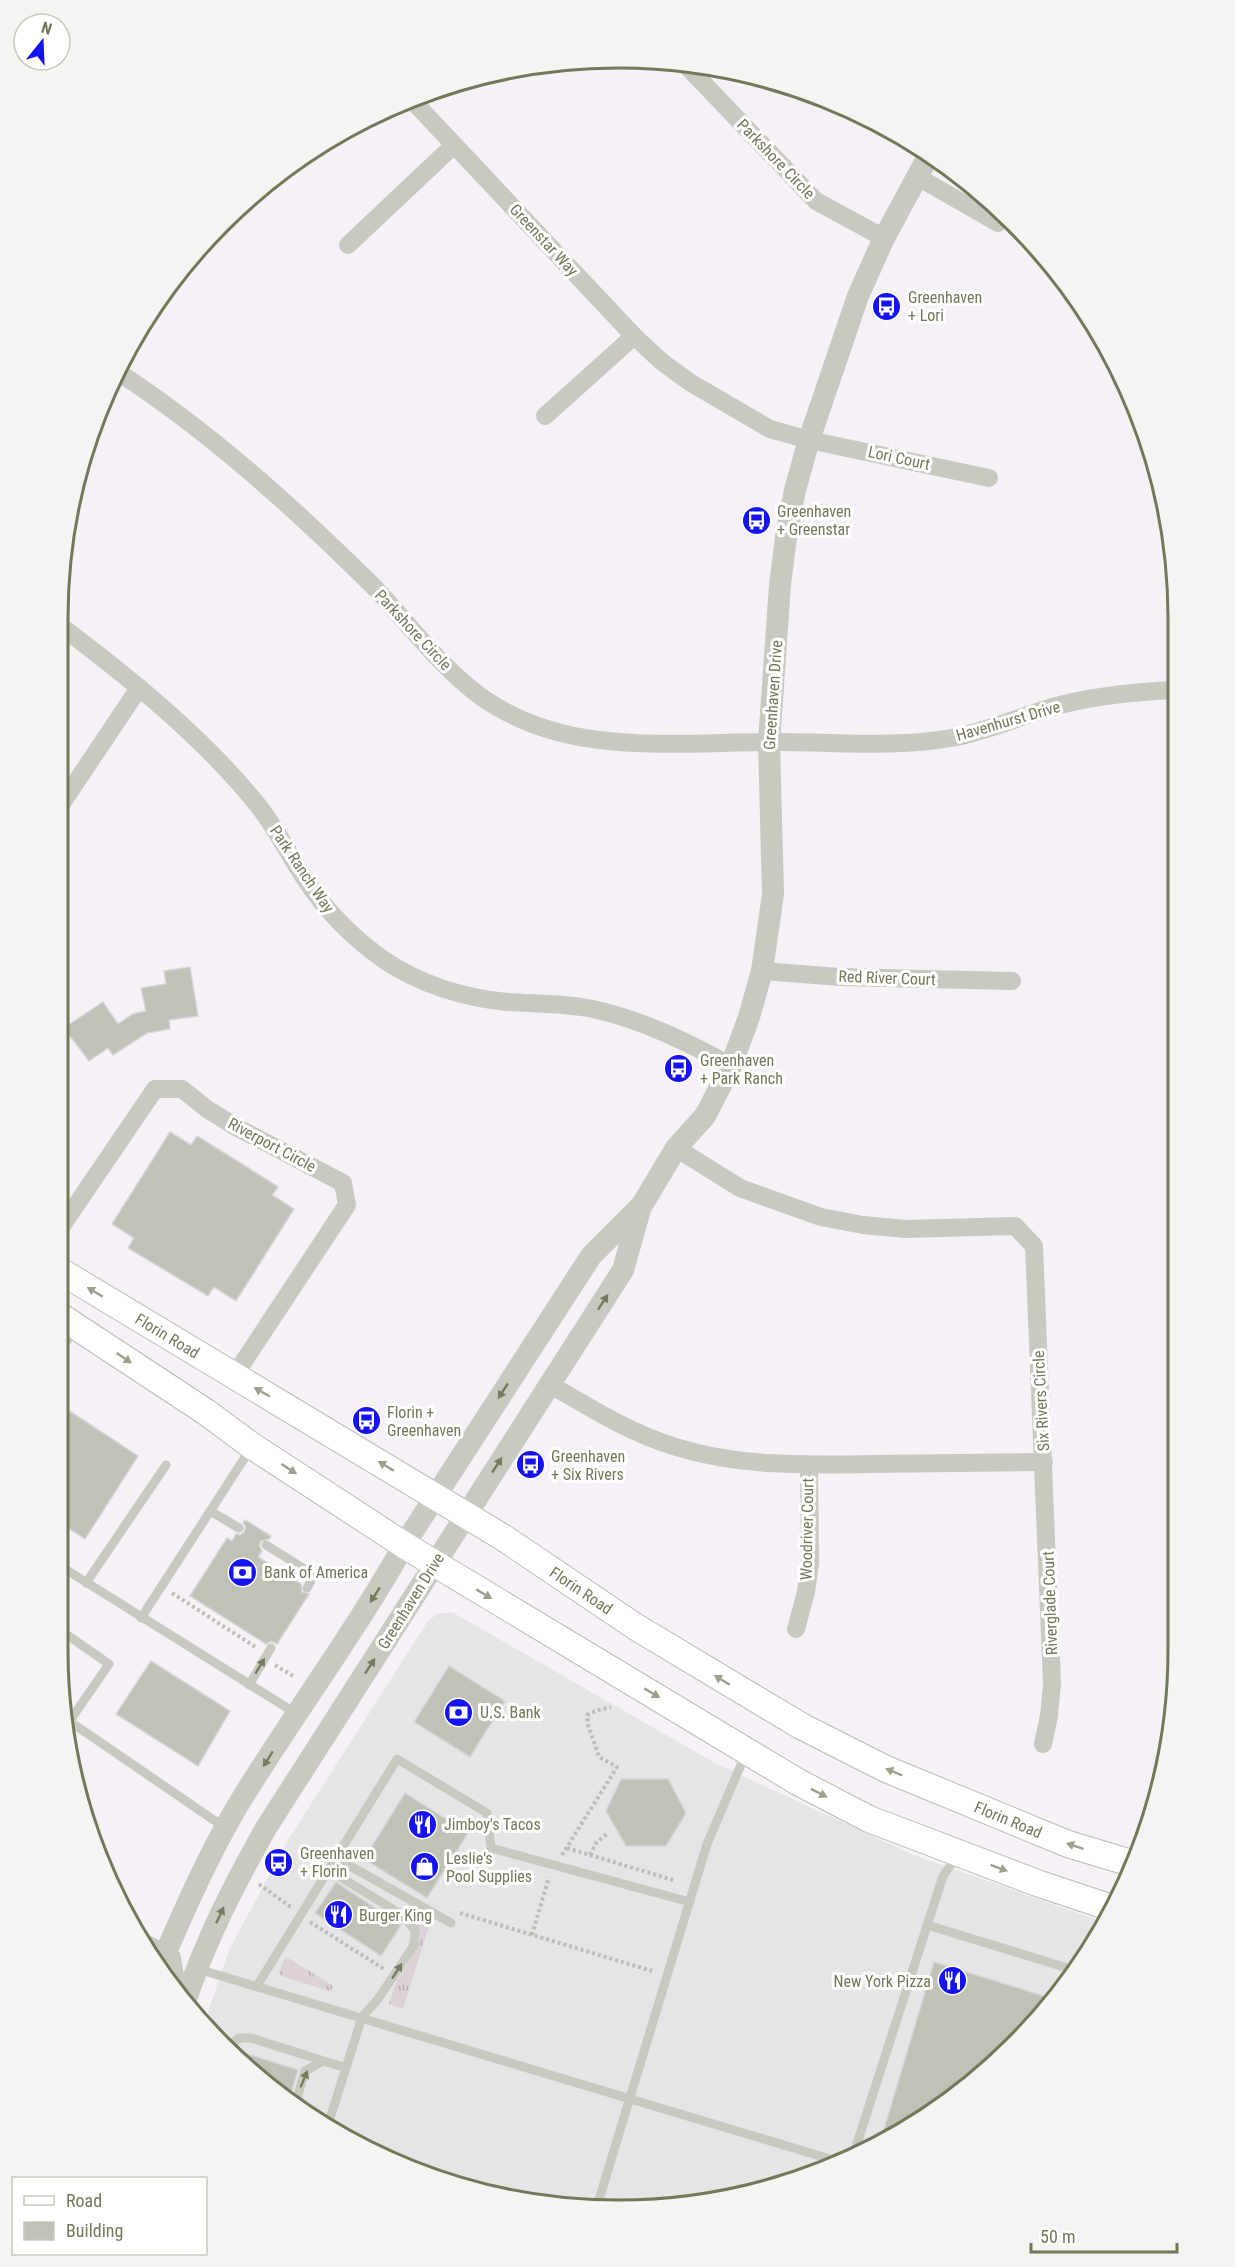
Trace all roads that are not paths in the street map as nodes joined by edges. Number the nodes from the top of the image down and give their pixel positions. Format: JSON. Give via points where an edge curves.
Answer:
{"nodes":[{"id":1,"x":692,"y":73,"type":"edge"},
{"id":2,"x":417,"y":105,"type":"edge"},
{"id":3,"x":454,"y":145,"type":"junction"},
{"id":4,"x":925,"y":161,"type":"edge"},
{"id":5,"x":916,"y":176,"type":"junction"},
{"id":6,"x":998,"y":223,"type":"dead end"},
{"id":7,"x":884,"y":238,"type":"junction"},
{"id":8,"x":348,"y":245,"type":"dead end"},
{"id":9,"x":634,"y":336,"type":"junction"},
{"id":10,"x":123,"y":376,"type":"edge"},
{"id":11,"x":545,"y":416,"type":"dead end"},
{"id":12,"x":809,"y":440,"type":"junction"},
{"id":13,"x":989,"y":478,"type":"dead end"},
{"id":14,"x":68,"y":632,"type":"edge"},
{"id":15,"x":139,"y":688,"type":"junction"},
{"id":16,"x":1168,"y":690,"type":"edge"},
{"id":17,"x":769,"y":742,"type":"junction"},
{"id":18,"x":68,"y":795,"type":"edge"},
{"id":19,"x":762,"y":971,"type":"junction"},
{"id":20,"x":1012,"y":981,"type":"dead end"},
{"id":21,"x":731,"y":1066,"type":"junction"},
{"id":22,"x":676,"y":1148,"type":"junction"},
{"id":23,"x":642,"y":1205,"type":"junction"},
{"id":24,"x":68,"y":1217,"type":"edge"},
{"id":25,"x":68,"y":1276,"type":"edge"},
{"id":26,"x":68,"y":1321,"type":"edge"},
{"id":27,"x":234,"y":1376,"type":"junction"},
{"id":28,"x":549,"y":1384,"type":"junction"},
{"id":29,"x":252,"y":1446,"type":"junction"},
{"id":30,"x":1044,"y":1462,"type":"junction"},
{"id":31,"x":166,"y":1465,"type":"dead end"},
{"id":32,"x":809,"y":1465,"type":"junction"},
{"id":33,"x":436,"y":1497,"type":"junction"},
{"id":34,"x":210,"y":1511,"type":"junction"},
{"id":35,"x":465,"y":1515,"type":"junction"},
{"id":36,"x":239,"y":1528,"type":"dead end"},
{"id":37,"x":266,"y":1545,"type":"dead end"},
{"id":38,"x":404,"y":1545,"type":"junction"},
{"id":39,"x":434,"y":1563,"type":"junction"},
{"id":40,"x":68,"y":1571,"type":"edge"},
{"id":41,"x":86,"y":1583,"type":"junction"},
{"id":42,"x":307,"y":1588,"type":"dead end"},
{"id":43,"x":141,"y":1618,"type":"junction"},
{"id":44,"x":795,"y":1629,"type":"dead end"},
{"id":45,"x":68,"y":1636,"type":"edge"},
{"id":46,"x":269,"y":1652,"type":"road end"},
{"id":47,"x":249,"y":1685,"type":"junction"},
{"id":48,"x":297,"y":1714,"type":"junction"},
{"id":49,"x":72,"y":1717,"type":"edge"},
{"id":50,"x":72,"y":1723,"type":"edge"},
{"id":51,"x":1042,"y":1744,"type":"dead end"},
{"id":52,"x":747,"y":1751,"type":"junction"},
{"id":53,"x":248,"y":1791,"type":"junction"},
{"id":54,"x":225,"y":1828,"type":"junction"},
{"id":55,"x":959,"y":1854,"type":"junction"},
{"id":56,"x":336,"y":1858,"type":"junction"},
{"id":57,"x":1125,"y":1861,"type":"edge"},
{"id":58,"x":328,"y":1870,"type":"junction"},
{"id":59,"x":690,"y":1902,"type":"junction"},
{"id":60,"x":1104,"y":1905,"type":"edge"},
{"id":61,"x":451,"y":1923,"type":"dead end"},
{"id":62,"x":927,"y":1925,"type":"junction"},
{"id":63,"x":159,"y":1953,"type":"edge"},
{"id":64,"x":160,"y":1956,"type":"edge"},
{"id":65,"x":1066,"y":1967,"type":"edge"},
{"id":66,"x":196,"y":1968,"type":"junction"},
{"id":67,"x":172,"y":1972,"type":"edge"},
{"id":68,"x":257,"y":1986,"type":"junction"},
{"id":69,"x":188,"y":1993,"type":"edge"},
{"id":70,"x":362,"y":2018,"type":"junction"},
{"id":71,"x":234,"y":2043,"type":"edge"},
{"id":72,"x":323,"y":2061,"type":"junction"},
{"id":73,"x":346,"y":2068,"type":"junction"},
{"id":74,"x":298,"y":2097,"type":"edge"},
{"id":75,"x":630,"y":2099,"type":"junction"},
{"id":76,"x":330,"y":2118,"type":"edge"},
{"id":77,"x":857,"y":2145,"type":"edge"},
{"id":78,"x":827,"y":2158,"type":"edge"},
{"id":79,"x":599,"y":2199,"type":"edge"}],
"edges":[{"from":1,"to":7,"type":"street","name":"Parkshore Circle","via":[[816,201]]},
{"from":2,"to":3,"type":"street","name":"Greenstar Way"},
{"from":3,"to":8,"type":"street"},
{"from":3,"to":9,"type":"street","name":"Greenstar Way"},
{"from":4,"to":5,"type":"street","name":"Greenhaven Drive"},
{"from":5,"to":6,"type":"street"},
{"from":5,"to":7,"type":"street","name":"Greenhaven Drive"},
{"from":7,"to":12,"type":"street","name":"Greenhaven Drive","via":[[858,296]]},
{"from":9,"to":11,"type":"street"},
{"from":9,"to":12,"type":"street","name":"Greenstar Way","via":[[662,362],[727,406],[770,429]]},
{"from":10,"to":17,"type":"street","name":"Parkshore Circle","via":[[260,480],[321,535],[456,676],[507,713],[536,726],[596,741]]},
{"from":12,"to":13,"type":"street","name":"Lori Court"},
{"from":12,"to":17,"type":"street","name":"Greenhaven Drive","via":[[786,537]]},
{"from":14,"to":15,"type":"street","name":"Park Ranch Way"},
{"from":15,"to":18,"type":"street"},
{"from":15,"to":21,"type":"street","name":"Park Ranch Way","via":[[236,778],[274,827],[326,908],[384,960],[425,982],[469,996],[571,1006],[619,1016],[657,1028]]},
{"from":16,"to":17,"type":"street","name":"Havenhurst Drive","via":[[1084,699],[984,731],[923,742]]},
{"from":17,"to":19,"type":"street","name":"Greenhaven Drive","via":[[773,894]]},
{"from":19,"to":20,"type":"street","name":"Red River Court"},
{"from":19,"to":21,"type":"street","name":"Greenhaven Drive"},
{"from":21,"to":22,"type":"street","name":"Greenhaven Drive","via":[[705,1116]]},
{"from":22,"to":23,"type":"street","name":"Greenhaven Drive"},
{"from":22,"to":30,"type":"street","name":"Six Rivers Circle","via":[[740,1188],[821,1217],[906,1229],[1014,1226],[1034,1246]]},
{"from":28,"to":23,"type":"street","name":"Greenhaven Drive","one_way":true,"via":[[623,1270]]},
{"from":23,"to":33,"type":"street","name":"Greenhaven Drive","one_way":true,"via":[[591,1256]]},
{"from":24,"to":27,"type":"street","name":"Riverport Circle","via":[[155,1089],[182,1089],[236,1127],[343,1184],[347,1206]]},
{"from":27,"to":25,"type":"main road","name":"Florin Road","one_way":true},
{"from":26,"to":29,"type":"main road","one_way":true},
{"from":33,"to":27,"type":"main road","name":"Florin Road","one_way":true},
{"from":28,"to":32,"type":"street","name":"Six Rivers Circle","via":[[637,1433],[675,1447],[720,1459]]},
{"from":35,"to":28,"type":"street","name":"Greenhaven Drive","one_way":true},
{"from":29,"to":34,"type":"lane"},
{"from":29,"to":38,"type":"main road","one_way":true},
{"from":30,"to":32,"type":"street","name":"Six Rivers Circle"},
{"from":30,"to":51,"type":"street","name":"Riverglade Court","via":[[1052,1684]]},
{"from":31,"to":41,"type":"lane"},
{"from":32,"to":44,"type":"street","name":"Woodriver Court","via":[[810,1563]]},
{"from":33,"to":35,"type":"main road","name":"Florin Road"},
{"from":33,"to":38,"type":"street","name":"Greenhaven Drive"},
{"from":34,"to":36,"type":"lane"},
{"from":34,"to":43,"type":"lane"},
{"from":35,"to":39,"type":"street","name":"Greenhaven Drive"},
{"from":57,"to":35,"type":"main road","name":"Florin Road","one_way":true,"via":[[1068,1844],[886,1769],[801,1726],[636,1627]]},
{"from":37,"to":42,"type":"lane","via":[[308,1571],[312,1579]]},
{"from":38,"to":39,"type":"main road"},
{"from":38,"to":48,"type":"street","name":"Greenhaven Drive","one_way":true},
{"from":39,"to":52,"type":"main road","one_way":true},
{"from":66,"to":39,"type":"street","name":"Greenhaven Drive","one_way":true,"via":[[234,1883],[266,1828]]},
{"from":40,"to":41,"type":"lane"},
{"from":41,"to":43,"type":"lane"},
{"from":43,"to":47,"type":"lane"},
{"from":45,"to":49,"type":"lane","via":[[109,1664]]},
{"from":47,"to":46,"type":"lane","one_way":true},
{"from":47,"to":48,"type":"lane"},
{"from":48,"to":53,"type":"street","name":"Greenhaven Drive","one_way":true},
{"from":50,"to":54,"type":"lane"},
{"from":52,"to":55,"type":"main road","one_way":true,"via":[[869,1819]]},
{"from":52,"to":59,"type":"lane","via":[[707,1844]]},
{"from":53,"to":54,"type":"street","name":"Greenhaven Drive"},
{"from":53,"to":66,"type":"street","via":[[232,1841],[186,1941],[188,1957]]},
{"from":54,"to":63,"type":"street","name":"Greenhaven Drive"},
{"from":55,"to":60,"type":"main road","one_way":true},
{"from":55,"to":62,"type":"lane","via":[[943,1876]]},
{"from":56,"to":58,"type":"lane"},
{"from":56,"to":59,"type":"lane","via":[[397,1759],[487,1813],[491,1848]]},
{"from":56,"to":61,"type":"lane"},
{"from":58,"to":68,"type":"lane"},
{"from":70,"to":58,"type":"lane","one_way":true,"via":[[413,1947],[415,1930],[402,1915]]},
{"from":59,"to":75,"type":"lane"},
{"from":62,"to":65,"type":"lane"},
{"from":62,"to":77,"type":"lane"},
{"from":64,"to":67,"type":"street","via":[[170,1958]]},
{"from":66,"to":68,"type":"lane"},
{"from":66,"to":69,"type":"street","name":"Greenhaven Drive"},
{"from":68,"to":70,"type":"lane"},
{"from":70,"to":73,"type":"lane"},
{"from":70,"to":75,"type":"lane"},
{"from":71,"to":72,"type":"lane","via":[[239,2038],[251,2038]]},
{"from":72,"to":73,"type":"lane"},
{"from":74,"to":72,"type":"lane","one_way":true,"via":[[305,2072]]},
{"from":73,"to":76,"type":"lane"},
{"from":75,"to":78,"type":"lane"},
{"from":75,"to":79,"type":"lane"}]}
